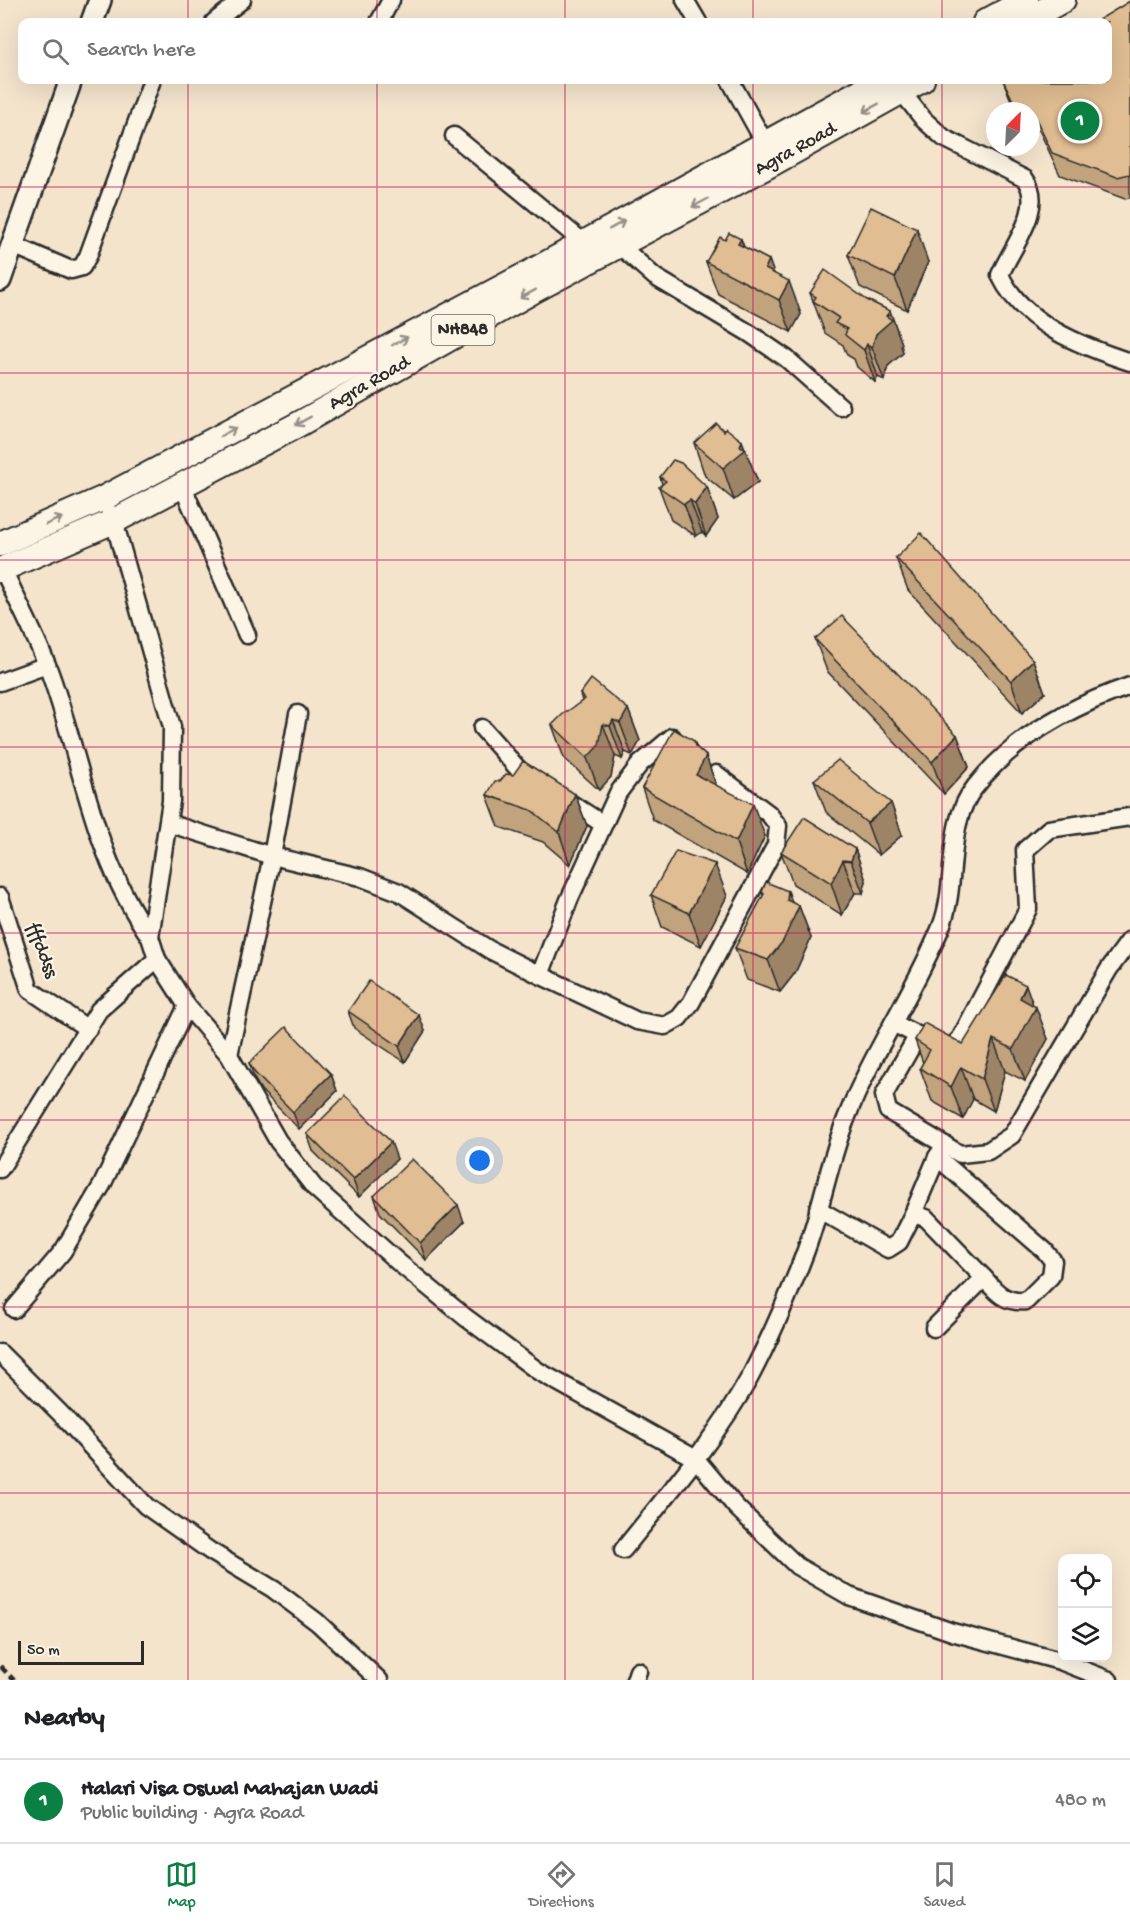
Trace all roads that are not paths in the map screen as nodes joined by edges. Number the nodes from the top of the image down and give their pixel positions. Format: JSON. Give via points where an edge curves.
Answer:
{"nodes":[{"id":1,"x":100,"y":0,"type":"edge"},
{"id":2,"x":242,"y":0,"type":"edge"},
{"id":3,"x":391,"y":0,"type":"edge"},
{"id":4,"x":685,"y":0,"type":"edge"},
{"id":5,"x":1026,"y":0,"type":"edge"},
{"id":6,"x":1063,"y":0,"type":"edge"},
{"id":7,"x":93,"y":18,"type":"edge"},
{"id":8,"x":219,"y":18,"type":"edge"},
{"id":9,"x":381,"y":18,"type":"edge"},
{"id":10,"x":696,"y":18,"type":"edge"},
{"id":11,"x":992,"y":18,"type":"edge"},
{"id":12,"x":1030,"y":18,"type":"edge"},
{"id":13,"x":70,"y":84,"type":"edge"},
{"id":14,"x":151,"y":84,"type":"edge"},
{"id":15,"x":732,"y":84,"type":"edge"},
{"id":16,"x":899,"y":84,"type":"edge"},
{"id":17,"x":899,"y":84,"type":"edge"},
{"id":18,"x":902,"y":84,"type":"edge"},
{"id":19,"x":454,"y":136,"type":"dead end"},
{"id":20,"x":765,"y":143,"type":"junction"},
{"id":21,"x":584,"y":243,"type":"junction"},
{"id":22,"x":12,"y":245,"type":"junction"},
{"id":23,"x":619,"y":245,"type":"junction"},
{"id":24,"x":0,"y":280,"type":"edge"},
{"id":25,"x":1130,"y":362,"type":"edge"},
{"id":26,"x":841,"y":407,"type":"dead end"},
{"id":27,"x":182,"y":485,"type":"junction"},
{"id":28,"x":102,"y":499,"type":"junction"},
{"id":29,"x":114,"y":521,"type":"junction"},
{"id":30,"x":0,"y":544,"type":"edge"},
{"id":31,"x":2,"y":570,"type":"edge"},
{"id":32,"x":247,"y":635,"type":"dead end"},
{"id":33,"x":47,"y":665,"type":"junction"},
{"id":34,"x":0,"y":682,"type":"edge"},
{"id":35,"x":1130,"y":686,"type":"edge"},
{"id":36,"x":298,"y":714,"type":"dead end"},
{"id":37,"x":482,"y":728,"type":"dead end"},
{"id":38,"x":672,"y":737,"type":"edge"},
{"id":39,"x":716,"y":774,"type":"dead end"},
{"id":40,"x":1130,"y":817,"type":"edge"},
{"id":41,"x":168,"y":823,"type":"junction"},
{"id":42,"x":603,"y":824,"type":"junction"},
{"id":43,"x":272,"y":856,"type":"junction"},
{"id":44,"x":0,"y":897,"type":"edge"},
{"id":45,"x":150,"y":937,"type":"junction"},
{"id":46,"x":1130,"y":940,"type":"edge"},
{"id":47,"x":157,"y":959,"type":"junction"},
{"id":48,"x":540,"y":975,"type":"junction"},
{"id":49,"x":188,"y":1006,"type":"junction"},
{"id":50,"x":893,"y":1023,"type":"junction"},
{"id":51,"x":88,"y":1029,"type":"junction"},
{"id":52,"x":918,"y":1035,"type":"junction"},
{"id":53,"x":229,"y":1055,"type":"junction"},
{"id":54,"x":941,"y":1151,"type":"junction"},
{"id":55,"x":0,"y":1169,"type":"edge"},
{"id":56,"x":818,"y":1209,"type":"junction"},
{"id":57,"x":913,"y":1214,"type":"junction"},
{"id":58,"x":984,"y":1278,"type":"junction"},
{"id":59,"x":14,"y":1309,"type":"dead end"},
{"id":60,"x":934,"y":1328,"type":"dead end"},
{"id":61,"x":0,"y":1353,"type":"edge"},
{"id":62,"x":696,"y":1459,"type":"junction"},
{"id":63,"x":623,"y":1550,"type":"dead end"},
{"id":64,"x":379,"y":1680,"type":"edge"},
{"id":65,"x":1109,"y":1680,"type":"edge"}],
"edges":[{"from":1,"to":7,"type":"main road"},
{"from":2,"to":8,"type":"street"},
{"from":3,"to":9,"type":"street"},
{"from":4,"to":10,"type":"street"},
{"from":5,"to":11,"type":"highway"},
{"from":6,"to":12,"type":"highway"},
{"from":13,"to":22,"type":"main road"},
{"from":14,"to":22,"type":"street","via":[[82,267],[72,270]]},
{"from":15,"to":20,"type":"street"},
{"from":16,"to":20,"type":"highway","name":"Agra Road","number":"NH848"},
{"from":17,"to":23,"type":"highway","name":"Agra Road","number":"NH848","one_way":true},
{"from":18,"to":25,"type":"street","via":[[924,120],[944,138],[1025,179],[1032,188],[1034,199],[1026,222],[999,275],[1006,289],[1041,323]]},
{"from":19,"to":21,"type":"street"},
{"from":21,"to":20,"type":"highway","name":"Agra Road","number":"NH848","one_way":true},
{"from":28,"to":21,"type":"highway","name":"Agra Road","number":"NH848","one_way":true},
{"from":22,"to":24,"type":"main road"},
{"from":23,"to":26,"type":"street","via":[[655,278],[787,359]]},
{"from":23,"to":27,"type":"highway","name":"Agra Road","number":"NH848","one_way":true},
{"from":27,"to":29,"type":"highway","name":"Agra Road","number":"NH848"},
{"from":27,"to":32,"type":"street"},
{"from":28,"to":29,"type":"street"},
{"from":30,"to":28,"type":"highway","name":"Agra Road","number":"NH848","one_way":true},
{"from":29,"to":31,"type":"highway","name":"Agra Road","number":"NH848"},
{"from":29,"to":41,"type":"street","via":[[172,727]]},
{"from":31,"to":33,"type":"street"},
{"from":33,"to":34,"type":"street"},
{"from":33,"to":45,"type":"street","via":[[109,865],[128,906]]},
{"from":35,"to":50,"type":"street","via":[[1088,700],[1011,749],[973,789],[955,827],[954,874],[942,924]]},
{"from":36,"to":43,"type":"street"},
{"from":37,"to":42,"type":"street","via":[[520,771]]},
{"from":38,"to":42,"type":"street","via":[[640,764],[618,793]]},
{"from":39,"to":48,"type":"street","via":[[769,814],[778,826],[776,845],[691,1003],[679,1018],[665,1026],[637,1021]]},
{"from":40,"to":52,"type":"street","via":[[1049,829],[1033,840],[1025,850],[1028,909],[960,1039],[951,1048]]},
{"from":41,"to":43,"type":"street"},
{"from":41,"to":45,"type":"street"},
{"from":42,"to":48,"type":"street"},
{"from":43,"to":48,"type":"street","via":[[360,877],[399,892],[490,950]]},
{"from":43,"to":53,"type":"street"},
{"from":44,"to":51,"type":"street","name":"fffddss","via":[[30,990]]},
{"from":45,"to":47,"type":"street"},
{"from":46,"to":54,"type":"street","via":[[1012,1134],[988,1151]]},
{"from":47,"to":49,"type":"street"},
{"from":47,"to":51,"type":"street","via":[[99,1010]]},
{"from":49,"to":53,"type":"street"},
{"from":49,"to":59,"type":"street","via":[[102,1185],[63,1251]]},
{"from":50,"to":52,"type":"street"},
{"from":50,"to":56,"type":"street","via":[[845,1119]]},
{"from":51,"to":55,"type":"street"},
{"from":52,"to":54,"type":"street","via":[[884,1095],[888,1111]]},
{"from":53,"to":62,"type":"street","via":[[279,1141],[314,1186],[398,1262],[538,1371]]},
{"from":54,"to":57,"type":"street"},
{"from":54,"to":58,"type":"street","via":[[1053,1262],[1051,1276],[1026,1301],[1001,1297]]},
{"from":56,"to":57,"type":"street","via":[[888,1249],[899,1242]]},
{"from":56,"to":62,"type":"street","via":[[804,1258],[750,1377]]},
{"from":57,"to":58,"type":"street","via":[[926,1218]]},
{"from":58,"to":60,"type":"street"},
{"from":61,"to":64,"type":"street","via":[[146,1506],[273,1589],[317,1622]]},
{"from":62,"to":63,"type":"street"},
{"from":62,"to":65,"type":"street","via":[[736,1507],[797,1566],[849,1596],[952,1632],[1060,1661]]}]}
